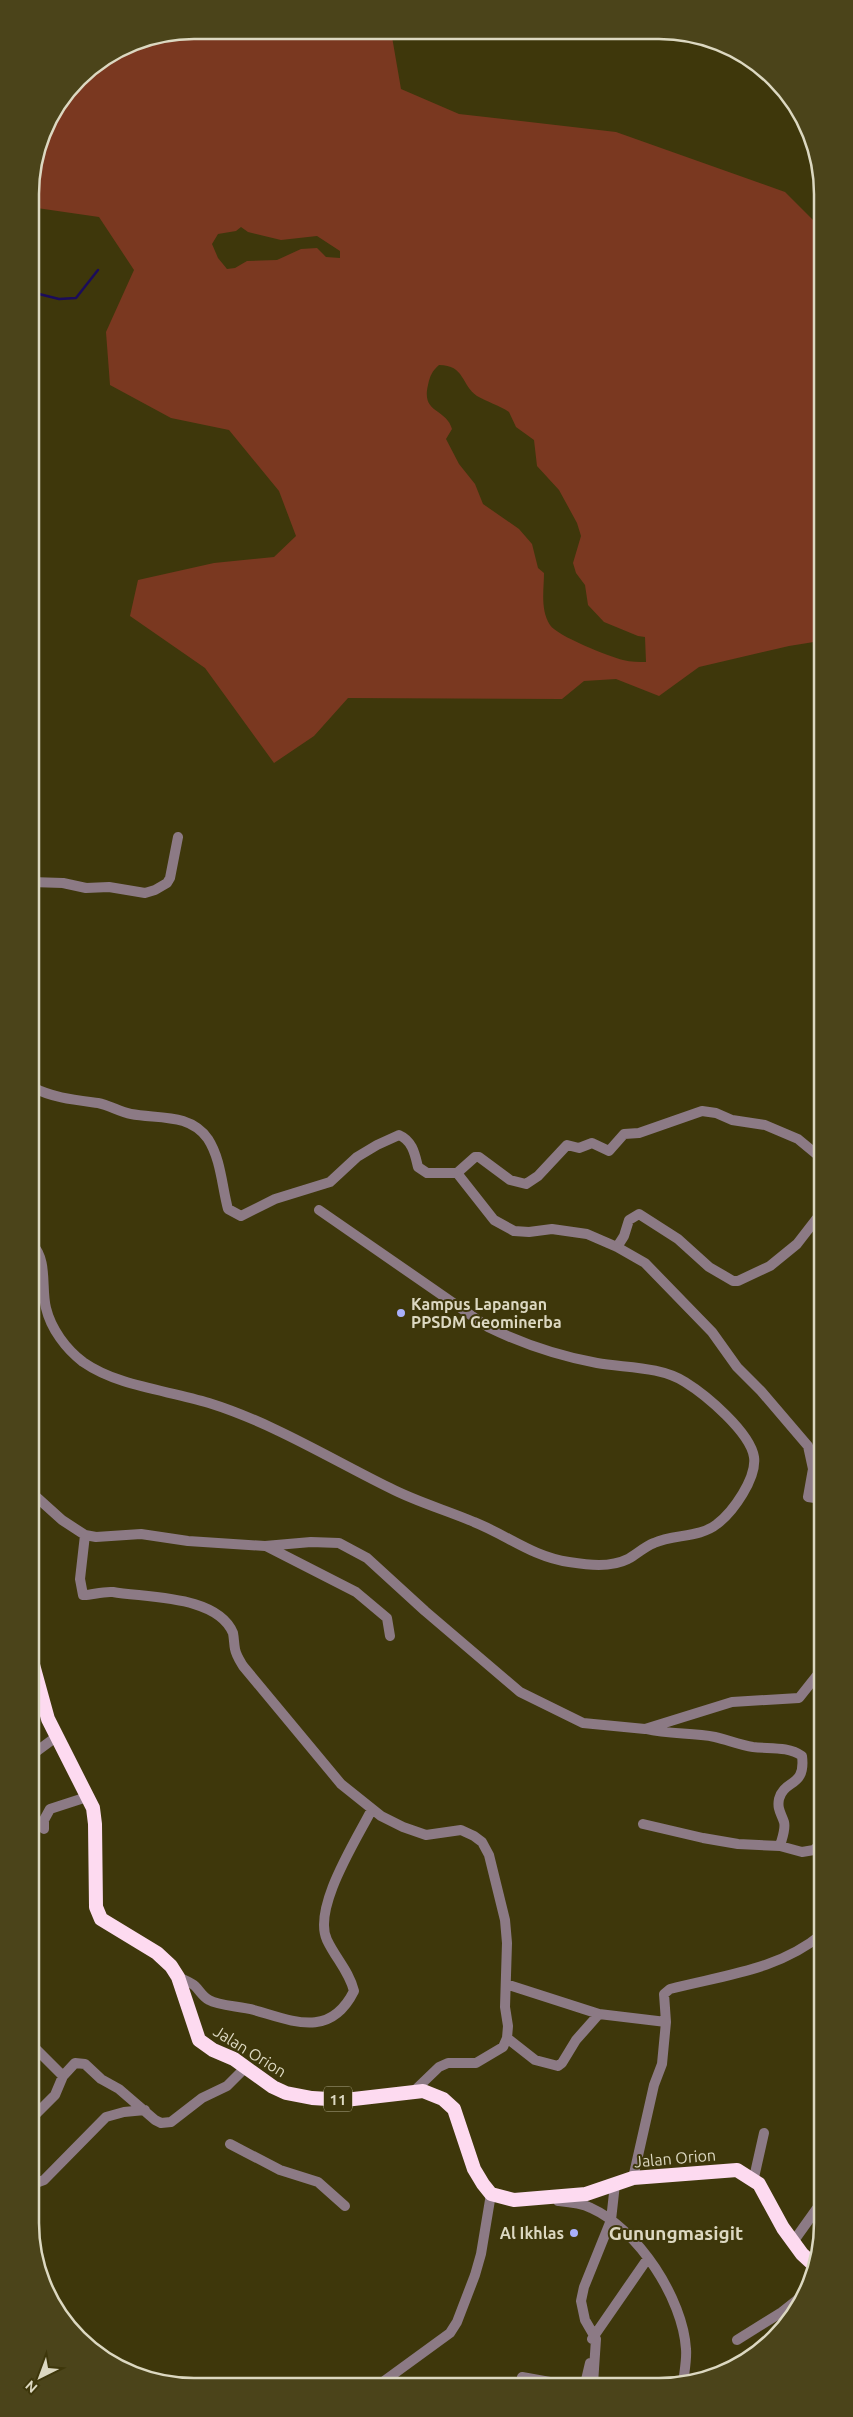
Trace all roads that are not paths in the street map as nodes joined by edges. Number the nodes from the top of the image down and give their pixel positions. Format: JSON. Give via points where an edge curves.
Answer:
{"nodes":[{"id":1,"x":178,"y":837,"type":"dead end"},
{"id":2,"x":39,"y":882,"type":"edge"},
{"id":3,"x":39,"y":1089,"type":"edge"},
{"id":4,"x":814,"y":1152,"type":"edge"},
{"id":5,"x":457,"y":1173,"type":"junction"},
{"id":6,"x":319,"y":1210,"type":"dead end"},
{"id":7,"x":814,"y":1222,"type":"edge"},
{"id":8,"x":617,"y":1247,"type":"junction"},
{"id":9,"x":39,"y":1256,"type":"edge"},
{"id":10,"x":814,"y":1498,"type":"edge"},
{"id":11,"x":39,"y":1499,"type":"edge"},
{"id":12,"x":85,"y":1535,"type":"junction"},
{"id":13,"x":265,"y":1546,"type":"junction"},
{"id":14,"x":390,"y":1636,"type":"dead end"},
{"id":15,"x":814,"y":1678,"type":"edge"},
{"id":16,"x":39,"y":1686,"type":"edge"},
{"id":17,"x":645,"y":1729,"type":"junction"},
{"id":18,"x":56,"y":1737,"type":"junction"},
{"id":19,"x":39,"y":1749,"type":"edge"},
{"id":20,"x":87,"y":1798,"type":"junction"},
{"id":21,"x":372,"y":1809,"type":"junction"},
{"id":22,"x":643,"y":1824,"type":"dead end"},
{"id":23,"x":44,"y":1829,"type":"dead end"},
{"id":24,"x":780,"y":1846,"type":"junction"},
{"id":25,"x":814,"y":1850,"type":"edge"},
{"id":26,"x":814,"y":1940,"type":"edge"},
{"id":27,"x":178,"y":1977,"type":"junction"},
{"id":28,"x":506,"y":1984,"type":"junction"},
{"id":29,"x":599,"y":2014,"type":"junction"},
{"id":30,"x":666,"y":2022,"type":"junction"},
{"id":31,"x":507,"y":2038,"type":"junction"},
{"id":32,"x":39,"y":2052,"type":"edge"},
{"id":33,"x":246,"y":2067,"type":"junction"},
{"id":34,"x":63,"y":2076,"type":"junction"},
{"id":35,"x":414,"y":2091,"type":"junction"},
{"id":36,"x":145,"y":2110,"type":"junction"},
{"id":37,"x":39,"y":2111,"type":"edge"},
{"id":38,"x":764,"y":2133,"type":"dead end"},
{"id":39,"x":230,"y":2144,"type":"dead end"},
{"id":40,"x":633,"y":2178,"type":"junction"},
{"id":41,"x":39,"y":2182,"type":"edge"},
{"id":42,"x":753,"y":2182,"type":"junction"},
{"id":43,"x":615,"y":2184,"type":"junction"},
{"id":44,"x":492,"y":2194,"type":"junction"},
{"id":45,"x":547,"y":2199,"type":"junction"},
{"id":46,"x":345,"y":2206,"type":"dead end"},
{"id":47,"x":814,"y":2212,"type":"edge"},
{"id":48,"x":611,"y":2220,"type":"junction"},
{"id":49,"x":792,"y":2242,"type":"junction"},
{"id":50,"x":648,"y":2258,"type":"junction"},
{"id":51,"x":810,"y":2260,"type":"edge"},
{"id":52,"x":790,"y":2306,"type":"edge"},
{"id":53,"x":594,"y":2335,"type":"junction"},
{"id":54,"x":737,"y":2340,"type":"dead end"},
{"id":55,"x":684,"y":2376,"type":"edge"},
{"id":56,"x":522,"y":2377,"type":"dead end"},
{"id":57,"x":388,"y":2378,"type":"edge"},
{"id":58,"x":528,"y":2378,"type":"edge"},
{"id":59,"x":584,"y":2378,"type":"edge"},
{"id":60,"x":593,"y":2378,"type":"edge"}],
"edges":[{"from":1,"to":2,"type":"street","via":[[170,878],[155,890],[134,893],[109,887],[86,888],[63,882]]},
{"from":3,"to":5,"type":"street","via":[[77,1102],[100,1103],[128,1114],[172,1118],[196,1126],[214,1151],[228,1209],[241,1216],[275,1199],[330,1182],[357,1157],[399,1135],[414,1150],[418,1167],[427,1173]]},
{"from":4,"to":5,"type":"street","via":[[798,1139],[765,1125],[702,1111],[639,1133],[624,1134],[609,1151],[592,1143],[579,1148],[567,1145],[526,1184],[510,1180],[479,1157]]},
{"from":5,"to":8,"type":"street","via":[[494,1220],[514,1231],[552,1229],[587,1234]]},
{"from":6,"to":9,"type":"street","via":[[488,1327],[514,1340],[598,1363],[681,1379],[709,1397],[748,1444],[754,1457],[742,1496],[718,1524],[707,1530],[654,1542],[626,1560],[608,1566],[547,1558],[474,1522],[392,1489],[252,1420],[210,1403],[113,1377],[86,1364],[58,1336],[46,1308]]},
{"from":7,"to":8,"type":"street","via":[[797,1244],[770,1266],[738,1281],[728,1280],[639,1214],[629,1220]]},
{"from":8,"to":10,"type":"street","via":[[645,1264],[712,1332],[737,1367],[808,1446],[813,1469],[808,1498]]},
{"from":11,"to":12,"type":"street"},
{"from":12,"to":13,"type":"street","via":[[141,1534]]},
{"from":12,"to":21,"type":"street","via":[[80,1580],[83,1594],[87,1596],[98,1591],[150,1597],[200,1604],[214,1612],[233,1634],[235,1650],[243,1666],[342,1784]]},
{"from":13,"to":14,"type":"street","via":[[365,1598],[387,1618]]},
{"from":13,"to":17,"type":"street","via":[[311,1542],[339,1544],[366,1558],[520,1692],[583,1723]]},
{"from":15,"to":17,"type":"street","via":[[799,1698],[732,1702]]},
{"from":16,"to":18,"type":"highway","name":"Jalan Orion","number":"11"},
{"from":17,"to":24,"type":"street","via":[[794,1750],[802,1756],[800,1777],[783,1790],[779,1798],[778,1809],[784,1823]]},
{"from":18,"to":19,"type":"street"},
{"from":18,"to":20,"type":"highway","name":"Jalan Orion","number":"11"},
{"from":20,"to":23,"type":"street","via":[[50,1809],[44,1820]]},
{"from":20,"to":27,"type":"highway","name":"Jalan Orion","number":"11","via":[[96,1824],[98,1913],[114,1929],[157,1953],[172,1966]]},
{"from":21,"to":27,"type":"street","via":[[334,1881],[325,1913],[326,1939],[349,1974],[354,1991],[340,2010],[318,2023],[290,2021],[211,2001],[194,1985]]},
{"from":21,"to":28,"type":"street","via":[[403,1827],[426,1835],[461,1830],[482,1842],[489,1855],[505,1920]]},
{"from":22,"to":24,"type":"street","via":[[738,1844]]},
{"from":24,"to":25,"type":"street","via":[[802,1852]]},
{"from":26,"to":30,"type":"street","via":[[792,1955],[771,1964],[670,1989],[664,1994]]},
{"from":27,"to":33,"type":"highway","name":"Jalan Orion","number":"11","via":[[199,2040]]},
{"from":28,"to":29,"type":"street"},
{"from":28,"to":31,"type":"street"},
{"from":29,"to":30,"type":"street"},
{"from":29,"to":31,"type":"street","via":[[558,2066],[535,2060]]},
{"from":30,"to":40,"type":"street","via":[[662,2064],[654,2085]]},
{"from":31,"to":35,"type":"street","via":[[503,2047],[476,2063],[448,2063],[438,2067]]},
{"from":32,"to":34,"type":"street"},
{"from":33,"to":35,"type":"highway","name":"Jalan Orion","number":"11","via":[[273,2087],[312,2098],[361,2099]]},
{"from":33,"to":36,"type":"street","via":[[227,2086],[202,2098],[171,2122],[161,2123]]},
{"from":34,"to":36,"type":"street","via":[[70,2066],[80,2062]]},
{"from":34,"to":37,"type":"street","via":[[55,2095]]},
{"from":35,"to":44,"type":"highway","name":"Jalan Orion","number":"11","via":[[443,2099],[454,2109],[474,2169]]},
{"from":36,"to":41,"type":"street","via":[[106,2117]]},
{"from":38,"to":42,"type":"street"},
{"from":39,"to":46,"type":"street","via":[[280,2170],[318,2182]]},
{"from":40,"to":42,"type":"highway","name":"Jalan Orion","via":[[737,2170]]},
{"from":40,"to":43,"type":"highway","name":"Jalan Orion"},
{"from":42,"to":49,"type":"highway","name":"Jalan Orion","via":[[767,2196]]},
{"from":43,"to":45,"type":"highway","name":"Jalan Orion","via":[[586,2194]]},
{"from":43,"to":48,"type":"street"},
{"from":44,"to":45,"type":"highway","name":"Jalan Orion","via":[[514,2200]]},
{"from":44,"to":57,"type":"street","via":[[481,2254],[457,2322],[450,2333]]},
{"from":45,"to":48,"type":"street","via":[[591,2208]]},
{"from":47,"to":49,"type":"street"},
{"from":48,"to":50,"type":"street"},
{"from":48,"to":53,"type":"street","via":[[582,2294],[585,2320]]},
{"from":49,"to":51,"type":"highway","name":"Jalan Orion"},
{"from":50,"to":53,"type":"street"},
{"from":50,"to":55,"type":"street","via":[[681,2320],[686,2350]]},
{"from":52,"to":54,"type":"street"},
{"from":53,"to":59,"type":"street"},
{"from":53,"to":60,"type":"street"},
{"from":56,"to":58,"type":"street"}]}
